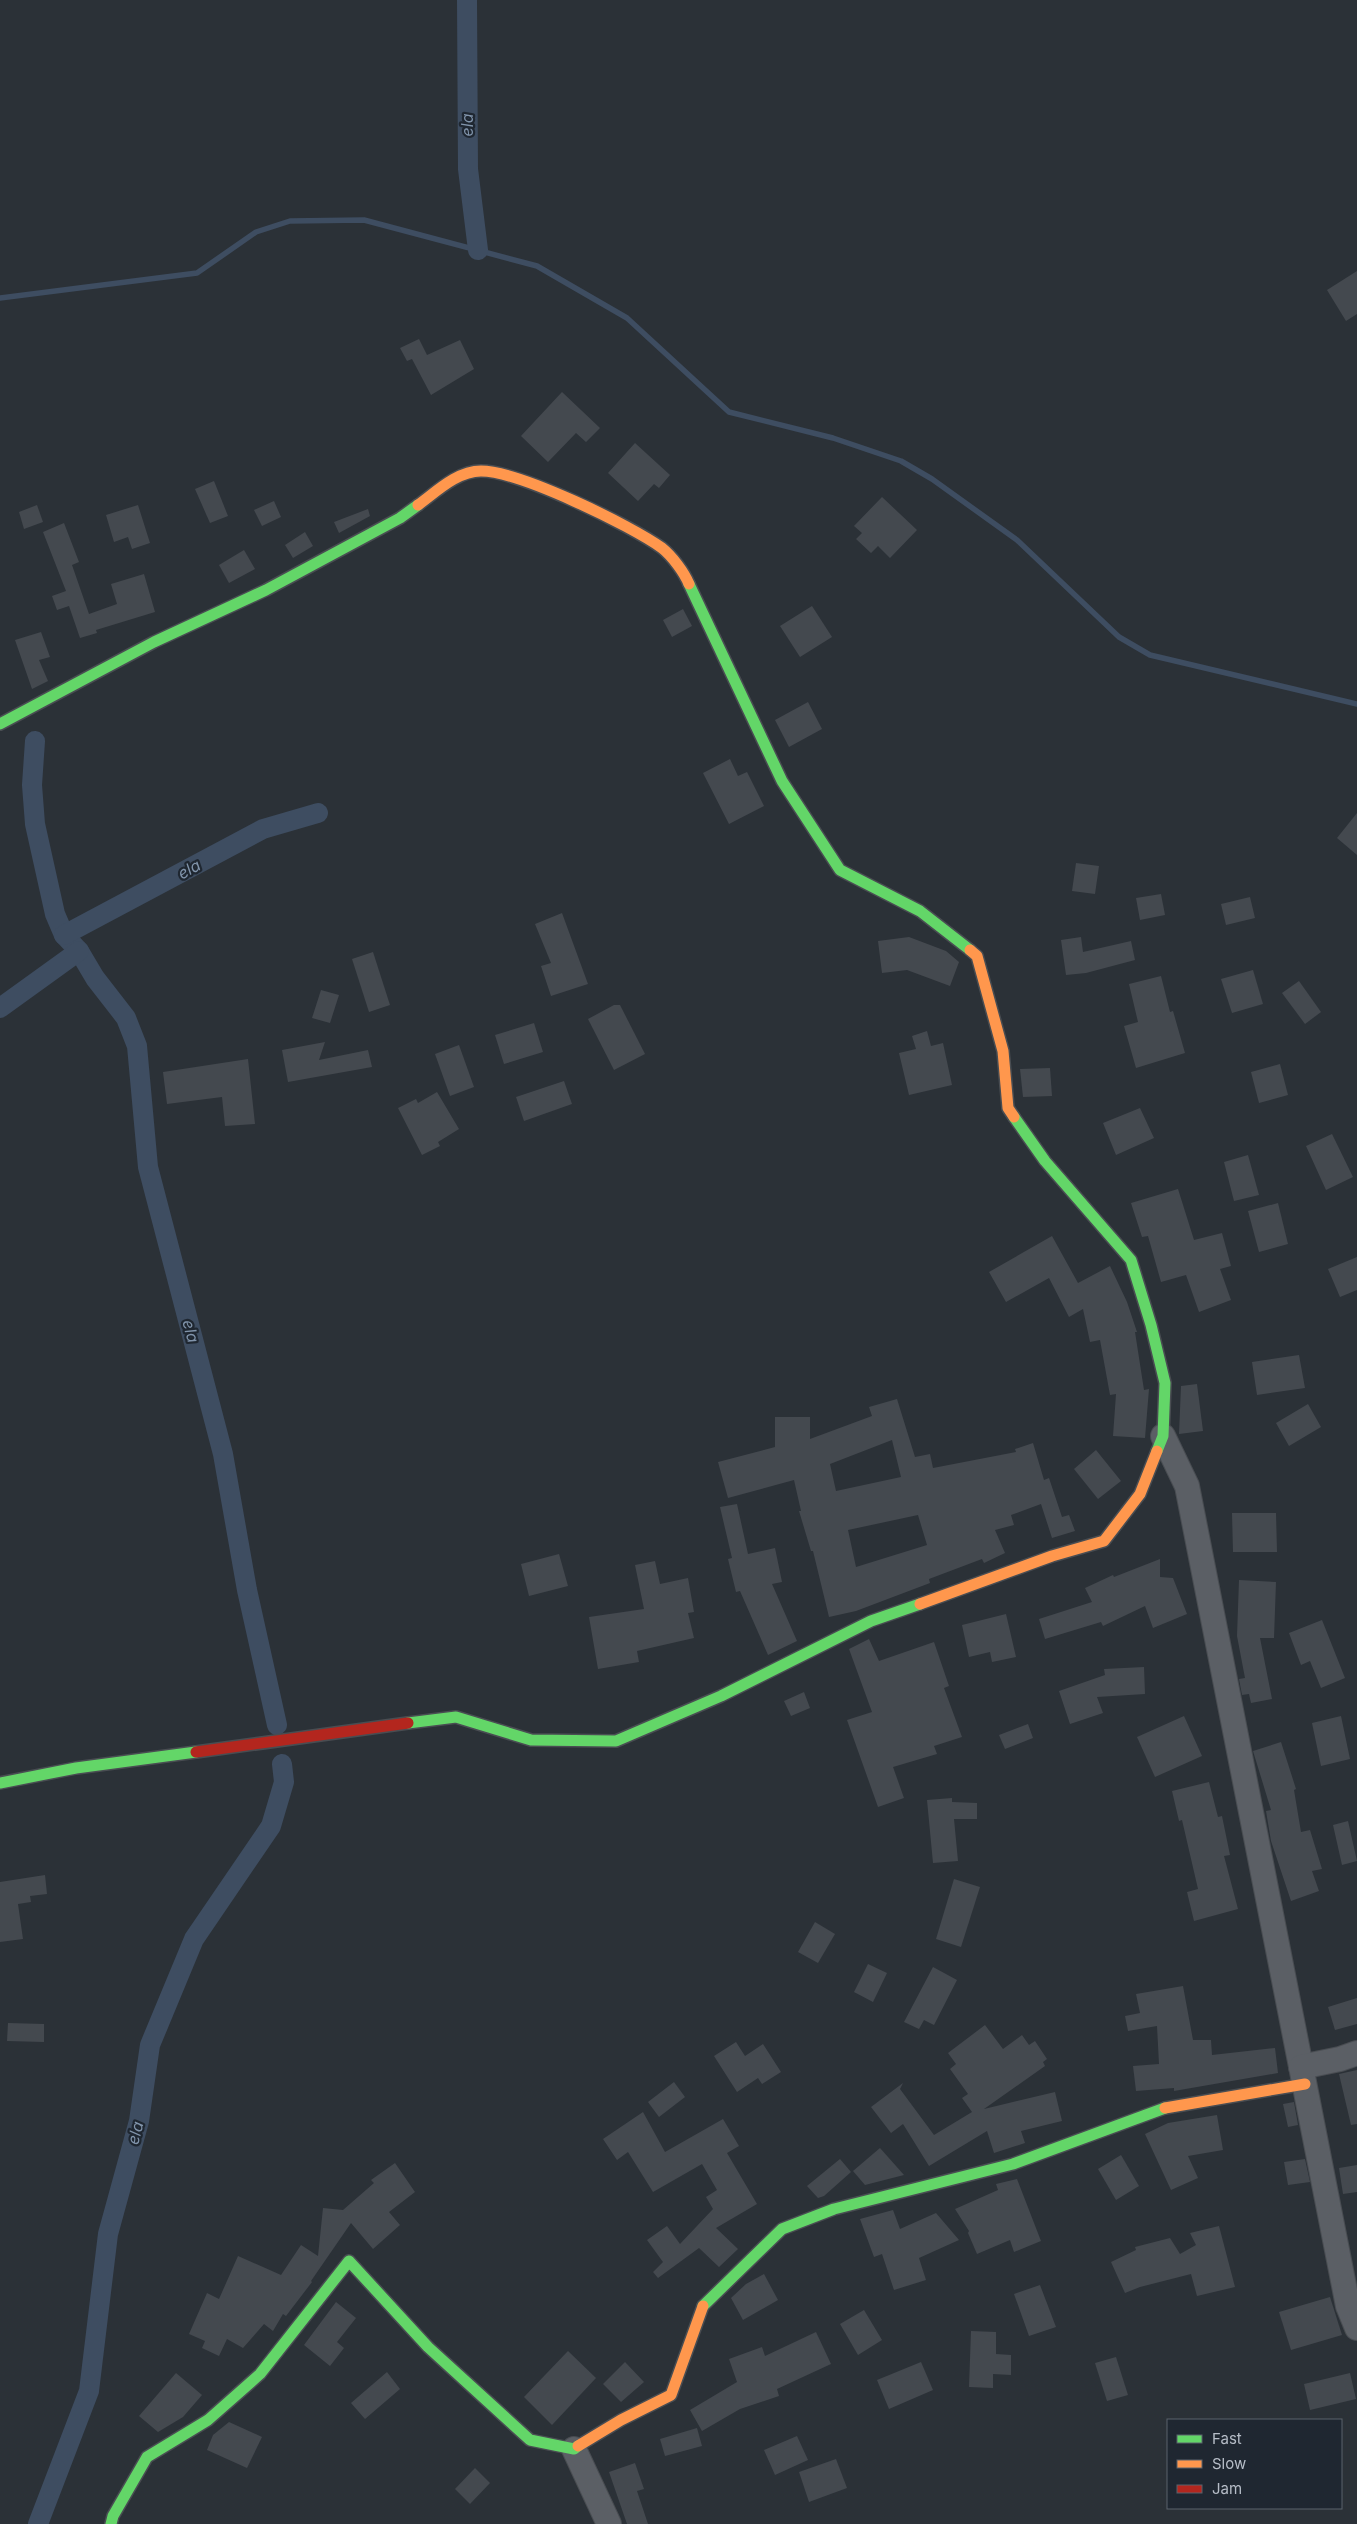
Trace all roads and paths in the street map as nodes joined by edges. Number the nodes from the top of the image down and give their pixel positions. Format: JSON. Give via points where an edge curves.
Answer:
{"nodes":[{"id":1,"x":0,"y":724,"type":"edge"},
{"id":2,"x":1163,"y":1436,"type":"junction"},
{"id":3,"x":0,"y":1783,"type":"edge"},
{"id":4,"x":1357,"y":2052,"type":"edge"},
{"id":5,"x":1303,"y":2075,"type":"junction"},
{"id":6,"x":1357,"y":2328,"type":"edge"},
{"id":7,"x":574,"y":2449,"type":"junction"},
{"id":8,"x":111,"y":2524,"type":"edge"},
{"id":9,"x":608,"y":2524,"type":"edge"}],
"edges":[{"from":1,"to":2,"type":"street","via":[[138,650],[266,590],[400,518],[457,477],[472,472],[482,471],[517,479],[609,517],[663,549],[686,577],[782,781],[840,870],[920,910],[977,956],[1003,1051],[1008,1108],[1045,1161],[1131,1260],[1164,1383]]},
{"from":2,"to":3,"type":"street","via":[[1140,1494],[1104,1541],[1052,1556],[871,1621],[721,1696],[616,1741],[531,1740],[456,1717],[76,1768]]},
{"from":2,"to":5,"type":"street","via":[[1187,1486]]},
{"from":4,"to":5,"type":"street"},
{"from":5,"to":6,"type":"street","via":[[1348,2306]]},
{"from":5,"to":7,"type":"street","via":[[1158,2109],[1013,2164],[834,2209],[782,2229],[704,2302],[671,2395]]},
{"from":7,"to":8,"type":"street","via":[[530,2440],[428,2347],[349,2261],[260,2374],[208,2420],[147,2457]]},
{"from":7,"to":9,"type":"street"}]}
